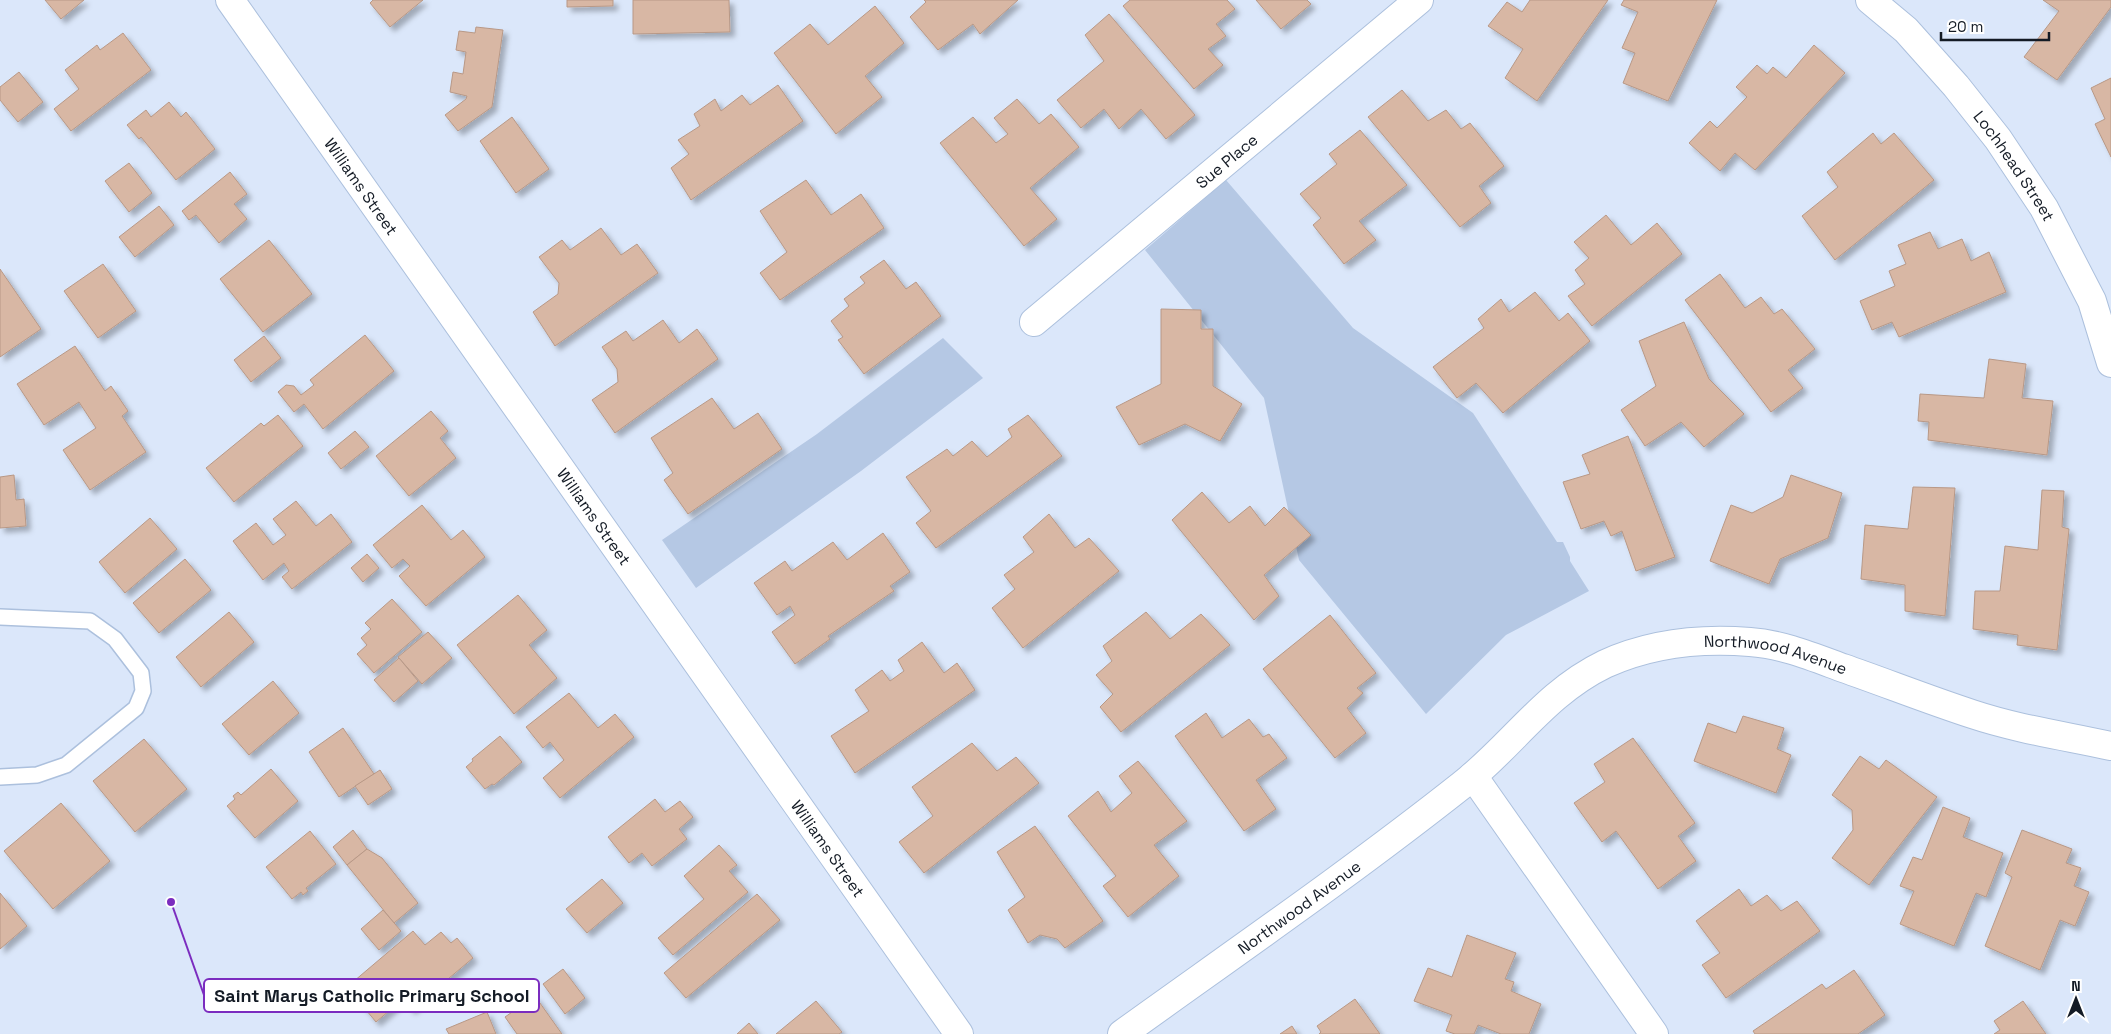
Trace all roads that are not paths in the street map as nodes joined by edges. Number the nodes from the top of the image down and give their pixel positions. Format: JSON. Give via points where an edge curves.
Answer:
{"nodes":[{"id":1,"x":230,"y":0,"type":"edge"},
{"id":2,"x":1419,"y":0,"type":"edge"},
{"id":3,"x":1870,"y":0,"type":"edge"},
{"id":4,"x":2102,"y":298,"type":"edge"},
{"id":5,"x":1034,"y":322,"type":"dead end"},
{"id":6,"x":2111,"y":363,"type":"edge"},
{"id":7,"x":0,"y":617,"type":"edge"},
{"id":8,"x":2111,"y":746,"type":"edge"},
{"id":9,"x":1473,"y":776,"type":"junction"},
{"id":10,"x":0,"y":778,"type":"edge"},
{"id":11,"x":959,"y":1034,"type":"edge"},
{"id":12,"x":1122,"y":1034,"type":"edge"},
{"id":13,"x":1654,"y":1034,"type":"edge"}],
"edges":[{"from":1,"to":11,"type":"street","name":"Williams Street"},
{"from":2,"to":5,"type":"street","name":"Sue Place"},
{"from":3,"to":4,"type":"street","name":"Lochhead Street","via":[[1906,30],[1998,139]]},
{"from":4,"to":6,"type":"street","name":"Lochhead Street"},
{"from":7,"to":10,"type":"lane","via":[[90,621],[115,639],[141,673],[144,691],[136,708],[66,765],[37,775]]},
{"from":8,"to":9,"type":"street","name":"Northwood Avenue","via":[[1974,715],[1791,649],[1753,642],[1714,640],[1638,650],[1576,679]]},
{"from":9,"to":12,"type":"street","name":"Northwood Avenue","via":[[1390,842]]},
{"from":9,"to":13,"type":"street"}]}
